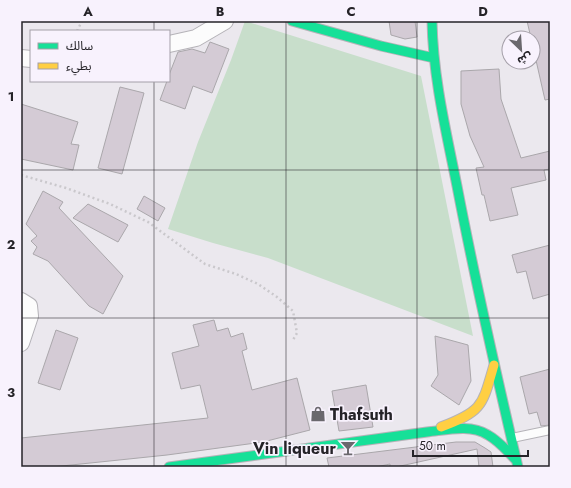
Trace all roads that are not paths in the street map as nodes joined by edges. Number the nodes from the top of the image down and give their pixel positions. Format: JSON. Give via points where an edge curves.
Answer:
{"nodes":[{"id":1,"x":225,"y":21,"type":"edge"},
{"id":2,"x":292,"y":21,"type":"edge"},
{"id":3,"x":432,"y":21,"type":"edge"},
{"id":4,"x":170,"y":44,"type":"edge"},
{"id":5,"x":434,"y":58,"type":"junction"},
{"id":6,"x":21,"y":300,"type":"edge"},
{"id":7,"x":21,"y":343,"type":"edge"},
{"id":8,"x":494,"y":363,"type":"junction"},
{"id":9,"x":550,"y":430,"type":"edge"},
{"id":10,"x":427,"y":432,"type":"junction"},
{"id":11,"x":512,"y":438,"type":"junction"},
{"id":12,"x":517,"y":464,"type":"edge"},
{"id":13,"x":169,"y":467,"type":"edge"}],
"edges":[{"from":1,"to":4,"type":"street","via":[[196,38]]},
{"from":2,"to":5,"type":"street"},
{"from":3,"to":5,"type":"street"},
{"from":5,"to":8,"type":"street","via":[[469,253]]},
{"from":6,"to":7,"type":"street","via":[[29,306],[30,316]]},
{"from":8,"to":10,"type":"street","via":[[487,392],[481,404],[464,418]]},
{"from":8,"to":11,"type":"street"},
{"from":9,"to":11,"type":"lane"},
{"from":10,"to":12,"type":"street","via":[[463,429],[481,431],[493,438]]},
{"from":10,"to":13,"type":"street"},
{"from":11,"to":12,"type":"street"}]}
